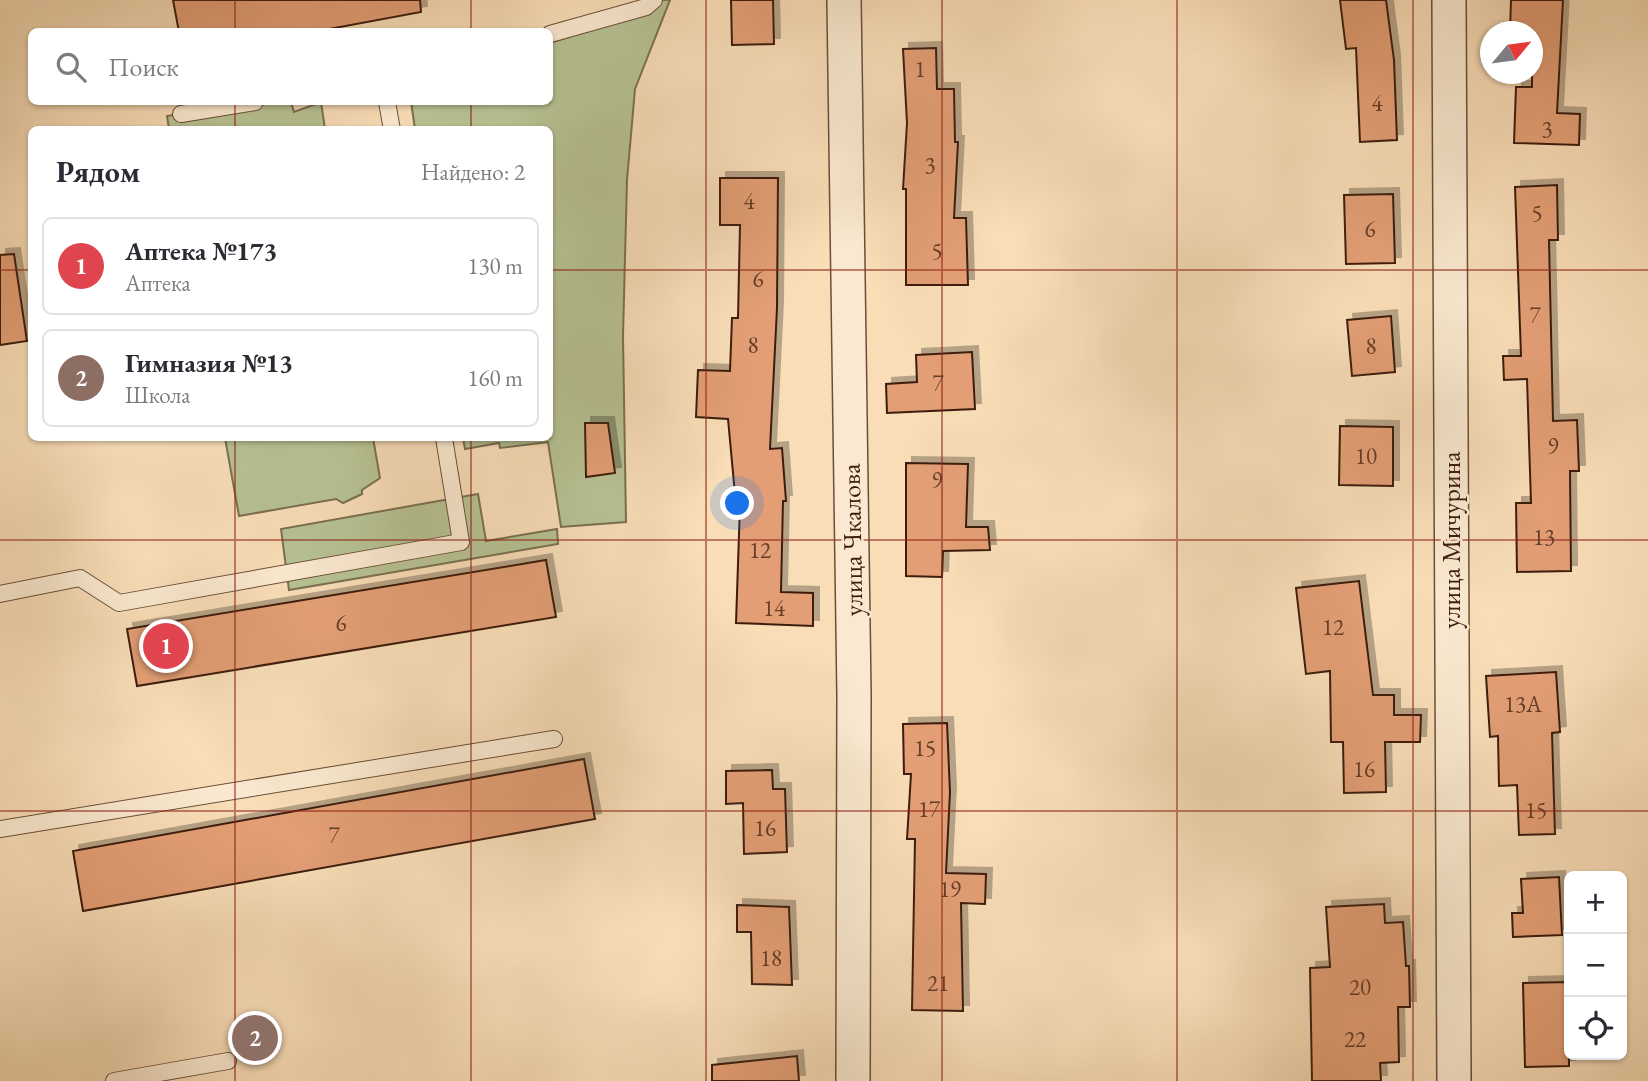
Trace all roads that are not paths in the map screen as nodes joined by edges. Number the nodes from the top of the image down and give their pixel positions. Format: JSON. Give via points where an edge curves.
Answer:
{"nodes":[{"id":1,"x":654,"y":0,"type":"edge"},
{"id":2,"x":844,"y":0,"type":"edge"},
{"id":3,"x":1449,"y":0,"type":"edge"},
{"id":4,"x":553,"y":33,"type":"edge"},
{"id":5,"x":237,"y":105,"type":"edge"},
{"id":6,"x":388,"y":105,"type":"edge"},
{"id":7,"x":181,"y":114,"type":"dead end"},
{"id":8,"x":391,"y":126,"type":"edge"},
{"id":9,"x":444,"y":441,"type":"edge"},
{"id":10,"x":0,"y":594,"type":"edge"},
{"id":11,"x":554,"y":739,"type":"dead end"},
{"id":12,"x":0,"y":829,"type":"edge"},
{"id":13,"x":228,"y":1061,"type":"dead end"},
{"id":14,"x":114,"y":1081,"type":"edge"},
{"id":15,"x":853,"y":1081,"type":"edge"},
{"id":16,"x":1454,"y":1081,"type":"edge"}],
"edges":[{"from":1,"to":4,"type":"lane","via":[[646,7]]},
{"from":2,"to":15,"type":"street","name":"улица Чкалова","via":[[854,695]]},
{"from":3,"to":16,"type":"street","name":"улица Мичурина"},
{"from":5,"to":7,"type":"lane"},
{"from":6,"to":8,"type":"lane"},
{"from":9,"to":10,"type":"lane","via":[[461,542],[118,603],[80,578]]},
{"from":11,"to":12,"type":"lane"},
{"from":13,"to":14,"type":"lane"}]}
